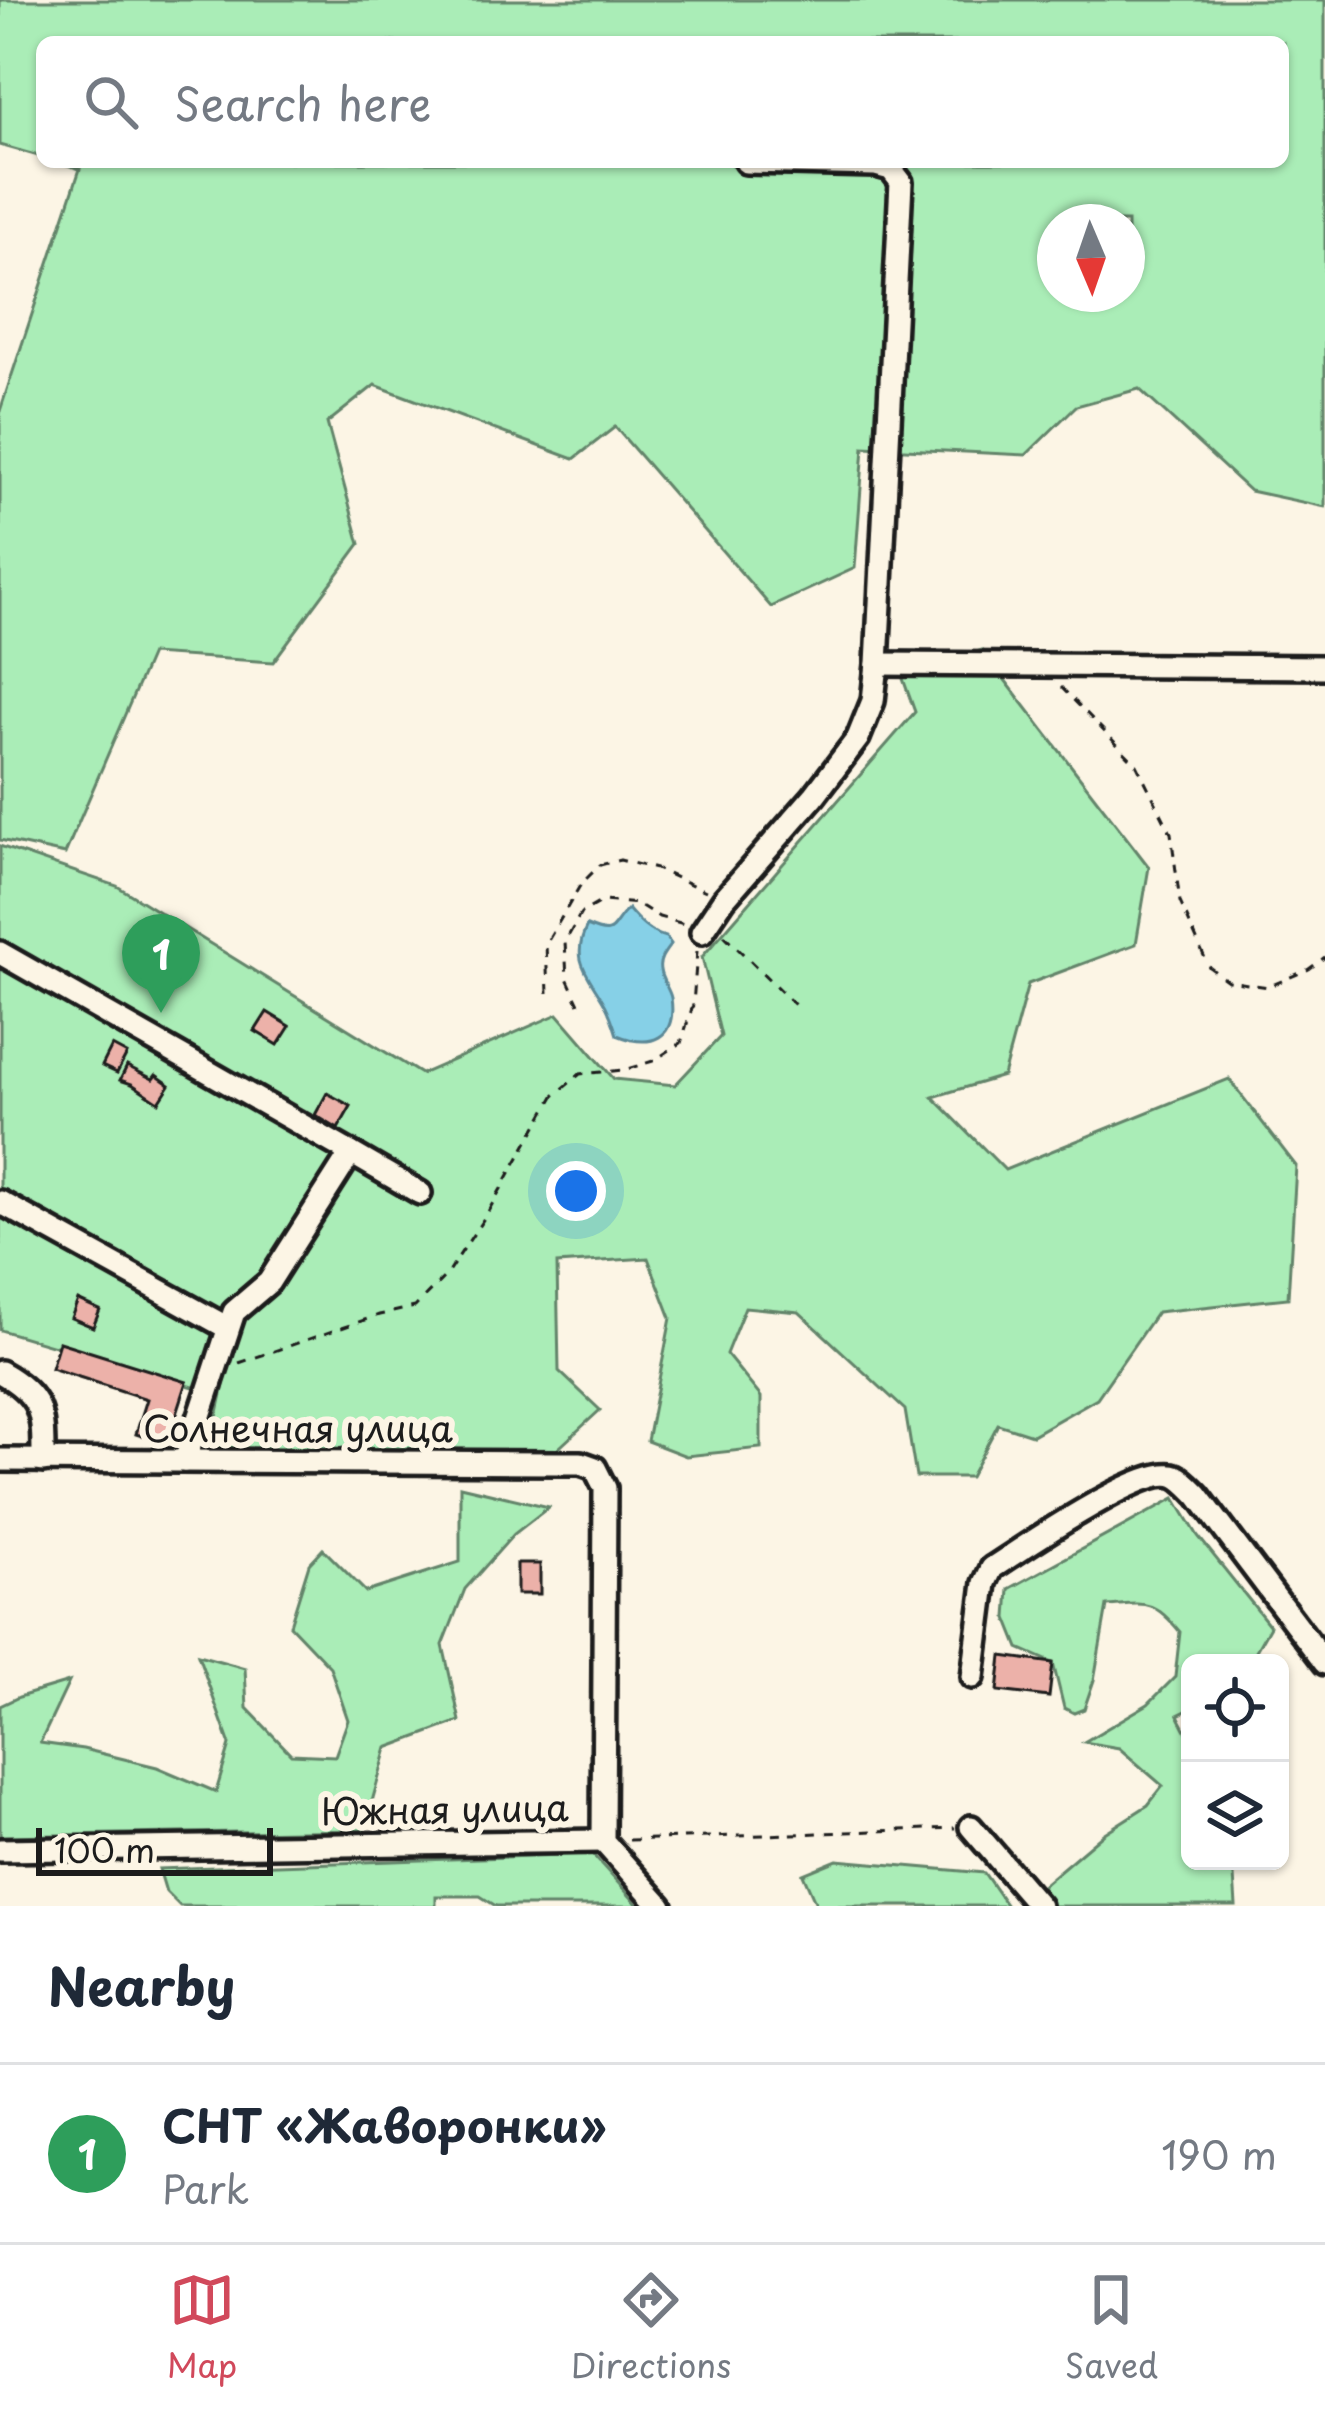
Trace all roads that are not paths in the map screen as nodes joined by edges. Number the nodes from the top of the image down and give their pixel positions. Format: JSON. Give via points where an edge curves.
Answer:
{"nodes":[{"id":1,"x":887,"y":168,"type":"edge"},
{"id":2,"x":877,"y":664,"type":"junction"},
{"id":3,"x":1325,"y":667,"type":"edge"},
{"id":4,"x":706,"y":927,"type":"road end"},
{"id":5,"x":0,"y":953,"type":"edge"},
{"id":6,"x":351,"y":1154,"type":"junction"},
{"id":7,"x":420,"y":1193,"type":"dead end"},
{"id":8,"x":0,"y":1202,"type":"edge"},
{"id":9,"x":228,"y":1328,"type":"junction"},
{"id":10,"x":0,"y":1372,"type":"edge"},
{"id":11,"x":0,"y":1460,"type":"edge"},
{"id":12,"x":43,"y":1461,"type":"junction"},
{"id":13,"x":185,"y":1461,"type":"junction"},
{"id":14,"x":1325,"y":1663,"type":"edge"},
{"id":15,"x":973,"y":1678,"type":"dead end"},
{"id":16,"x":971,"y":1827,"type":"road end"},
{"id":17,"x":604,"y":1841,"type":"junction"},
{"id":18,"x":0,"y":1850,"type":"edge"},
{"id":19,"x":661,"y":1906,"type":"edge"},
{"id":20,"x":1039,"y":1906,"type":"edge"}],
"edges":[{"from":1,"to":2,"type":"street","via":[[902,182]]},
{"from":2,"to":3,"type":"street"},
{"from":2,"to":4,"type":"street","via":[[858,738]]},
{"from":5,"to":6,"type":"street"},
{"from":6,"to":7,"type":"street"},
{"from":6,"to":9,"type":"street","via":[[268,1282],[233,1312]]},
{"from":8,"to":9,"type":"street"},
{"from":9,"to":13,"type":"street"},
{"from":10,"to":12,"type":"street","via":[[19,1383],[43,1417]]},
{"from":11,"to":12,"type":"street","name":"Солнечная улица"},
{"from":12,"to":13,"type":"street","name":"Солнечная улица"},
{"from":13,"to":17,"type":"street","name":"Солнечная улица","via":[[596,1468],[605,1488]]},
{"from":14,"to":15,"type":"street","via":[[1198,1495],[1161,1474],[1109,1495],[992,1568]]},
{"from":16,"to":20,"type":"street"},
{"from":17,"to":18,"type":"street","name":"Южная улица"},
{"from":17,"to":19,"type":"street"}]}
